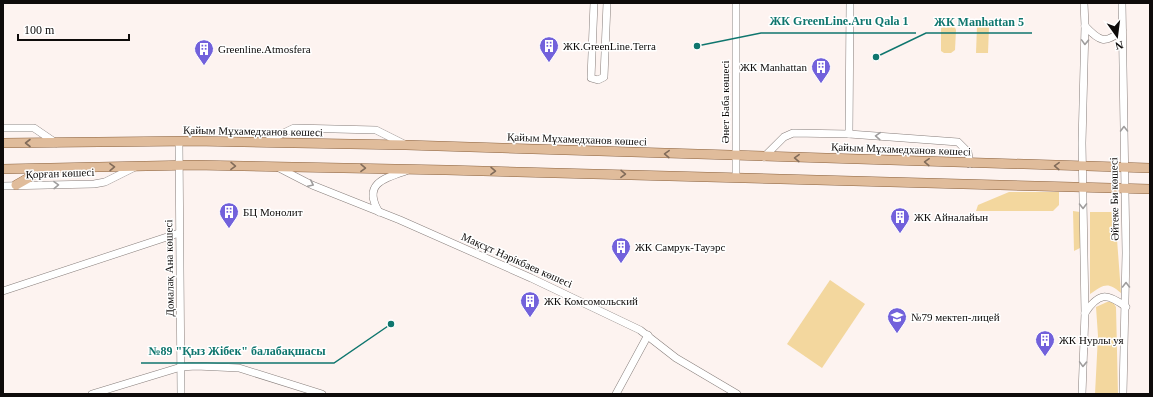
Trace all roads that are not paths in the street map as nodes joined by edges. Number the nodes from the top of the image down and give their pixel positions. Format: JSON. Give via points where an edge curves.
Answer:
{"nodes":[{"id":1,"x":594,"y":3,"type":"edge"},
{"id":2,"x":607,"y":3,"type":"edge"},
{"id":3,"x":736,"y":3,"type":"edge"},
{"id":4,"x":850,"y":3,"type":"edge"},
{"id":5,"x":1084,"y":3,"type":"edge"},
{"id":6,"x":1122,"y":3,"type":"edge"},
{"id":7,"x":1085,"y":26,"type":"junction"},
{"id":8,"x":1122,"y":30,"type":"junction"},
{"id":9,"x":3,"y":128,"type":"edge"},
{"id":10,"x":849,"y":134,"type":"junction"},
{"id":11,"x":179,"y":142,"type":"junction"},
{"id":12,"x":3,"y":143,"type":"edge"},
{"id":13,"x":56,"y":143,"type":"junction"},
{"id":14,"x":263,"y":143,"type":"junction"},
{"id":15,"x":406,"y":145,"type":"junction"},
{"id":16,"x":736,"y":156,"type":"junction"},
{"id":17,"x":764,"y":157,"type":"junction"},
{"id":18,"x":970,"y":164,"type":"junction"},
{"id":19,"x":179,"y":165,"type":"junction"},
{"id":20,"x":137,"y":166,"type":"junction"},
{"id":21,"x":276,"y":167,"type":"junction"},
{"id":22,"x":1082,"y":167,"type":"junction"},
{"id":23,"x":46,"y":168,"type":"junction"},
{"id":24,"x":1124,"y":168,"type":"junction"},
{"id":25,"x":1150,"y":168,"type":"edge"},
{"id":26,"x":3,"y":169,"type":"edge"},
{"id":27,"x":413,"y":169,"type":"junction"},
{"id":28,"x":736,"y":177,"type":"junction"},
{"id":29,"x":16,"y":185,"type":"junction"},
{"id":30,"x":3,"y":186,"type":"edge"},
{"id":31,"x":1082,"y":187,"type":"junction"},
{"id":32,"x":1124,"y":188,"type":"junction"},
{"id":33,"x":1150,"y":189,"type":"edge"},
{"id":34,"x":380,"y":212,"type":"junction"},
{"id":35,"x":180,"y":233,"type":"junction"},
{"id":36,"x":3,"y":291,"type":"edge"},
{"id":37,"x":1126,"y":307,"type":"junction"},
{"id":38,"x":1085,"y":313,"type":"junction"},
{"id":39,"x":648,"y":335,"type":"junction"},
{"id":40,"x":181,"y":367,"type":"junction"},
{"id":41,"x":92,"y":394,"type":"edge"},
{"id":42,"x":181,"y":394,"type":"edge"},
{"id":43,"x":322,"y":394,"type":"edge"},
{"id":44,"x":616,"y":394,"type":"edge"},
{"id":45,"x":737,"y":394,"type":"edge"},
{"id":46,"x":1082,"y":394,"type":"edge"},
{"id":47,"x":1123,"y":394,"type":"edge"}],
"edges":[{"from":1,"to":2,"type":"street","via":[[591,78],[598,80],[604,77]]},
{"from":3,"to":16,"type":"street","name":"Әнет Баба көшесі"},
{"from":4,"to":10,"type":"street"},
{"from":5,"to":7,"type":"street"},
{"from":6,"to":8,"type":"street","name":"Әйтеке Би көшесі"},
{"from":7,"to":8,"type":"street","via":[[1095,36],[1105,40],[1113,38]]},
{"from":7,"to":22,"type":"street","one_way":true},
{"from":24,"to":8,"type":"street","name":"Әйтеке Би көшесі","one_way":true},
{"from":9,"to":13,"type":"street","via":[[34,128]]},
{"from":10,"to":17,"type":"street","via":[[793,134],[784,137]]},
{"from":18,"to":10,"type":"street","one_way":true,"via":[[968,152],[958,142]]},
{"from":11,"to":13,"type":"main road","name":"Қайым Мұхамедханов көшесі"},
{"from":11,"to":14,"type":"main road","name":"Қайым Мұхамедханов көшесі"},
{"from":11,"to":19,"type":"street","name":"Домалақ Ана көшесі"},
{"from":13,"to":12,"type":"main road","name":"Қайым Мұхамедханов көшесі","one_way":true},
{"from":14,"to":15,"type":"main road","name":"Қайым Мұхамедханов көшесі"},
{"from":14,"to":15,"type":"street","via":[[294,128],[376,130]]},
{"from":16,"to":15,"type":"main road","name":"Қайым Мұхамедханов көшесі","one_way":true},
{"from":16,"to":17,"type":"main road","name":"Қайым Мұхамедханов көшесі"},
{"from":16,"to":28,"type":"street","name":"Әнет Баба көшесі"},
{"from":18,"to":17,"type":"main road","name":"Қайым Мұхамедханов көшесі","one_way":true},
{"from":22,"to":18,"type":"main road","name":"Қайым Мұхамедханов көшесі","one_way":true},
{"from":19,"to":20,"type":"main road"},
{"from":19,"to":21,"type":"main road","one_way":true},
{"from":19,"to":35,"type":"street","name":"Домалақ Ана көшесі"},
{"from":23,"to":20,"type":"main road","one_way":true},
{"from":29,"to":20,"type":"street","name":"Қорған көшесі","one_way":true,"via":[[94,184],[105,182]]},
{"from":21,"to":27,"type":"main road","one_way":true},
{"from":21,"to":34,"type":"street","name":"Мақсұт Нәрікбаев көшесі","one_way":true,"via":[[312,185]]},
{"from":22,"to":24,"type":"main road","name":"Қайым Мұхамедханов көшесі"},
{"from":22,"to":31,"type":"street"},
{"from":23,"to":26,"type":"main road"},
{"from":23,"to":29,"type":"main road"},
{"from":24,"to":25,"type":"main road","name":"Қайым Мұхамедханов көшесі"},
{"from":24,"to":32,"type":"street","name":"Әйтеке Би көшесі"},
{"from":27,"to":28,"type":"main road","one_way":true},
{"from":27,"to":34,"type":"street","via":[[381,179],[374,190],[373,202]]},
{"from":28,"to":31,"type":"main road"},
{"from":29,"to":30,"type":"street","name":"Қорған көшесі"},
{"from":31,"to":32,"type":"main road"},
{"from":31,"to":38,"type":"street","one_way":true},
{"from":32,"to":33,"type":"main road"},
{"from":37,"to":32,"type":"street","name":"Әйтеке Би көшесі","one_way":true},
{"from":34,"to":39,"type":"street","name":"Мақсұт Нәрікбаев көшесі","via":[[531,278]]},
{"from":35,"to":36,"type":"street"},
{"from":35,"to":40,"type":"street","name":"Домалақ Ана көшесі"},
{"from":37,"to":38,"type":"street","via":[[1113,297],[1102,297],[1091,304]]},
{"from":37,"to":47,"type":"street","name":"Әйтеке Би көшесі"},
{"from":38,"to":46,"type":"street","one_way":true},
{"from":39,"to":44,"type":"street"},
{"from":39,"to":45,"type":"street","name":"Мақсұт Нәрікбаев көшесі","via":[[676,358]]},
{"from":40,"to":41,"type":"street"},
{"from":40,"to":42,"type":"street","name":"Домалақ Ана көшесі"},
{"from":40,"to":43,"type":"street","via":[[239,368]]}]}
